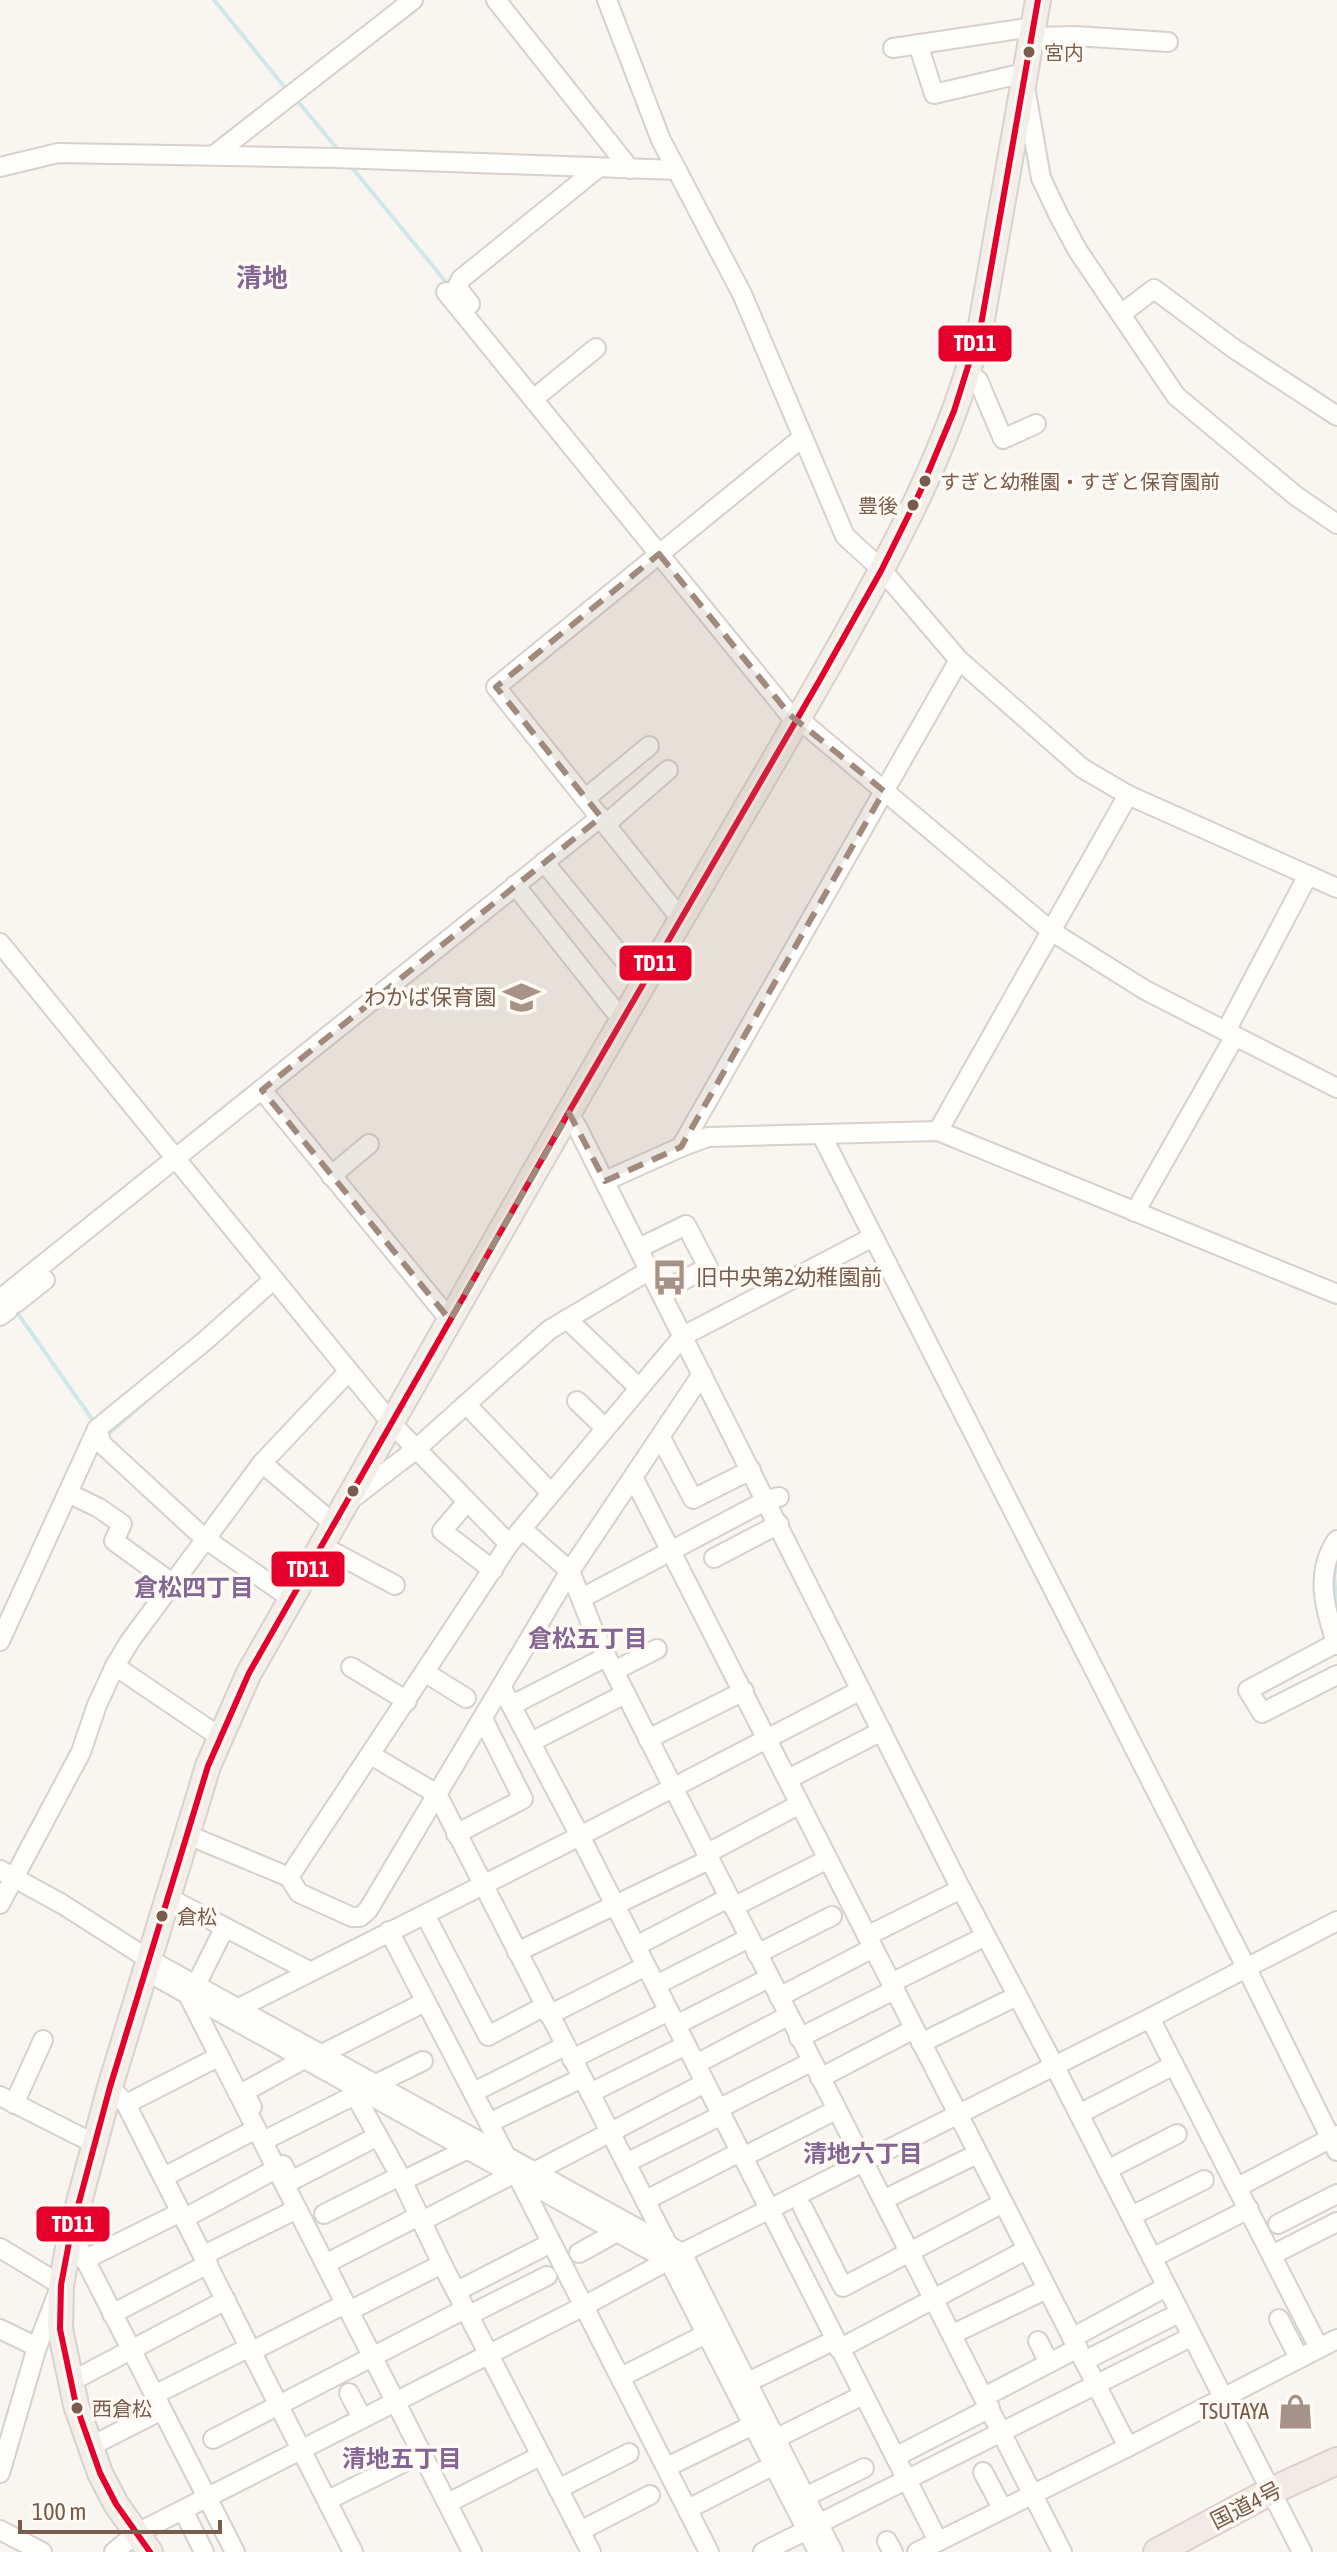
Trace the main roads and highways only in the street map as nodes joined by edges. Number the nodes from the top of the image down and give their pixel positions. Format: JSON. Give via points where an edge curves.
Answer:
{"nodes":[{"id":1,"x":1038,"y":0,"type":"edge"},
{"id":2,"x":1337,"y":2461,"type":"edge"},
{"id":3,"x":143,"y":2542,"type":"edge"},
{"id":4,"x":1157,"y":2552,"type":"edge"}],
"edges":[{"from":1,"to":3,"type":"main road","via":[[981,325],[934,466],[800,716],[249,1673],[208,1766],[148,1966],[118,2096],[95,2144],[61,2285],[60,2329],[70,2382],[100,2473]]},
{"from":2,"to":4,"type":"highway","name":"国道4号"}]}
